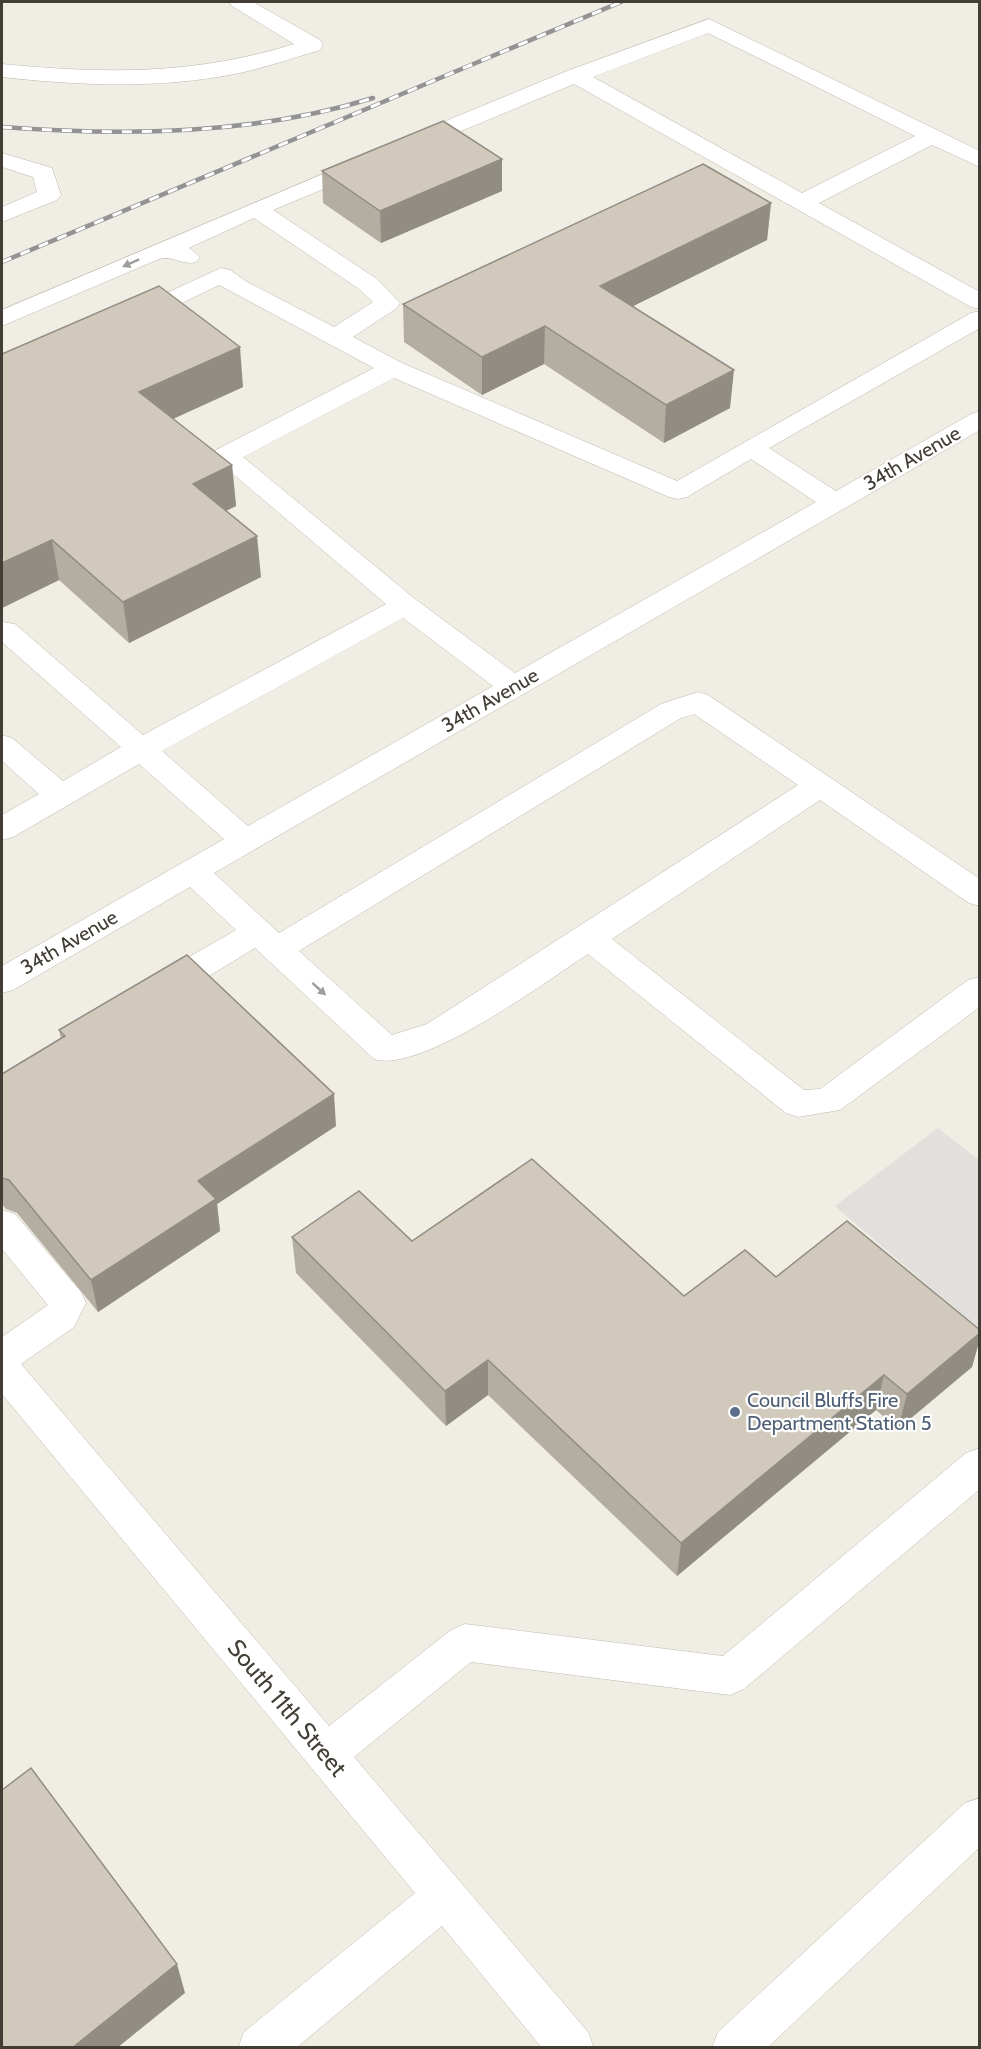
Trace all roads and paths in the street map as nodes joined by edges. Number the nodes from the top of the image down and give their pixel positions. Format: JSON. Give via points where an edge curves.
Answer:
{"nodes":[{"id":1,"x":238,"y":2,"type":"edge"},
{"id":2,"x":2,"y":71,"type":"edge"},
{"id":3,"x":575,"y":76,"type":"junction"},
{"id":4,"x":933,"y":136,"type":"junction"},
{"id":5,"x":2,"y":160,"type":"edge"},
{"id":6,"x":980,"y":160,"type":"edge"},
{"id":7,"x":802,"y":202,"type":"junction"},
{"id":8,"x":256,"y":209,"type":"junction"},
{"id":9,"x":2,"y":215,"type":"edge"},
{"id":10,"x":170,"y":248,"type":"junction"},
{"id":11,"x":221,"y":275,"type":"junction"},
{"id":12,"x":980,"y":302,"type":"edge"},
{"id":13,"x":980,"y":318,"type":"edge"},
{"id":14,"x":2,"y":319,"type":"edge"},
{"id":15,"x":110,"y":328,"type":"edge"},
{"id":16,"x":335,"y":338,"type":"junction"},
{"id":17,"x":393,"y":368,"type":"junction"},
{"id":18,"x":980,"y":419,"type":"edge"},
{"id":19,"x":751,"y":448,"type":"junction"},
{"id":20,"x":836,"y":502,"type":"junction"},
{"id":21,"x":405,"y":605,"type":"junction"},
{"id":22,"x":2,"y":632,"type":"edge"},
{"id":23,"x":513,"y":686,"type":"junction"},
{"id":24,"x":2,"y":745,"type":"edge"},
{"id":25,"x":141,"y":749,"type":"junction"},
{"id":26,"x":821,"y":785,"type":"junction"},
{"id":27,"x":60,"y":795,"type":"junction"},
{"id":28,"x":2,"y":829,"type":"edge"},
{"id":29,"x":246,"y":841,"type":"junction"},
{"id":30,"x":193,"y":872,"type":"junction"},
{"id":31,"x":980,"y":895,"type":"edge"},
{"id":32,"x":589,"y":938,"type":"junction"},
{"id":33,"x":267,"y":941,"type":"junction"},
{"id":34,"x":2,"y":981,"type":"edge"},
{"id":35,"x":980,"y":989,"type":"edge"},
{"id":36,"x":135,"y":1004,"type":"edge"},
{"id":37,"x":2,"y":1224,"type":"edge"},
{"id":38,"x":2,"y":1357,"type":"edge"},
{"id":39,"x":2,"y":1368,"type":"edge"},
{"id":40,"x":980,"y":1465,"type":"edge"},
{"id":41,"x":326,"y":1754,"type":"junction"},
{"id":42,"x":980,"y":1818,"type":"edge"},
{"id":43,"x":445,"y":1896,"type":"junction"},
{"id":44,"x":260,"y":2048,"type":"edge"},
{"id":45,"x":572,"y":2048,"type":"edge"},
{"id":46,"x":734,"y":2048,"type":"edge"}],
"edges":[{"from":1,"to":2,"type":"street","via":[[312,45],[241,66],[167,76],[59,77]]},
{"from":3,"to":4,"type":"street","via":[[709,25]]},
{"from":3,"to":7,"type":"street"},
{"from":3,"to":8,"type":"street"},
{"from":4,"to":6,"type":"street"},
{"from":4,"to":7,"type":"street"},
{"from":5,"to":9,"type":"street","via":[[44,173],[49,195]]},
{"from":7,"to":12,"type":"street"},
{"from":8,"to":10,"type":"street"},
{"from":8,"to":16,"type":"street","via":[[368,284],[388,303]]},
{"from":10,"to":11,"type":"street"},
{"from":10,"to":14,"type":"street","one_way":true},
{"from":11,"to":15,"type":"street"},
{"from":11,"to":16,"type":"street"},
{"from":13,"to":19,"type":"street"},
{"from":16,"to":17,"type":"street"},
{"from":17,"to":19,"type":"street","via":[[678,491]]},
{"from":17,"to":21,"type":"street","via":[[225,456]]},
{"from":18,"to":20,"type":"street","name":"34th Avenue"},
{"from":19,"to":20,"type":"street"},
{"from":20,"to":23,"type":"street","name":"34th Avenue"},
{"from":21,"to":23,"type":"street"},
{"from":21,"to":25,"type":"street"},
{"from":22,"to":25,"type":"street","via":[[5,630]]},
{"from":23,"to":29,"type":"street","name":"34th Avenue"},
{"from":24,"to":27,"type":"street"},
{"from":25,"to":27,"type":"street"},
{"from":25,"to":29,"type":"street"},
{"from":26,"to":31,"type":"street"},
{"from":26,"to":32,"type":"street"},
{"from":26,"to":33,"type":"street","via":[[698,702],[671,711]]},
{"from":27,"to":28,"type":"street"},
{"from":29,"to":30,"type":"street","name":"34th Avenue"},
{"from":30,"to":33,"type":"street"},
{"from":30,"to":34,"type":"street","name":"34th Avenue"},
{"from":33,"to":32,"type":"street","one_way":true,"via":[[386,1050],[439,1033]]},
{"from":32,"to":35,"type":"street","via":[[798,1104],[828,1101]]},
{"from":33,"to":36,"type":"street"},
{"from":37,"to":38,"type":"street","via":[[68,1303],[61,1316]]},
{"from":39,"to":41,"type":"street","name":"South 11th Street"},
{"from":40,"to":41,"type":"street","via":[[729,1676],[465,1643]]},
{"from":41,"to":43,"type":"street","name":"South 11th Street"},
{"from":42,"to":46,"type":"street"},
{"from":43,"to":44,"type":"street"},
{"from":43,"to":45,"type":"street","name":"South 11th Street"}]}
